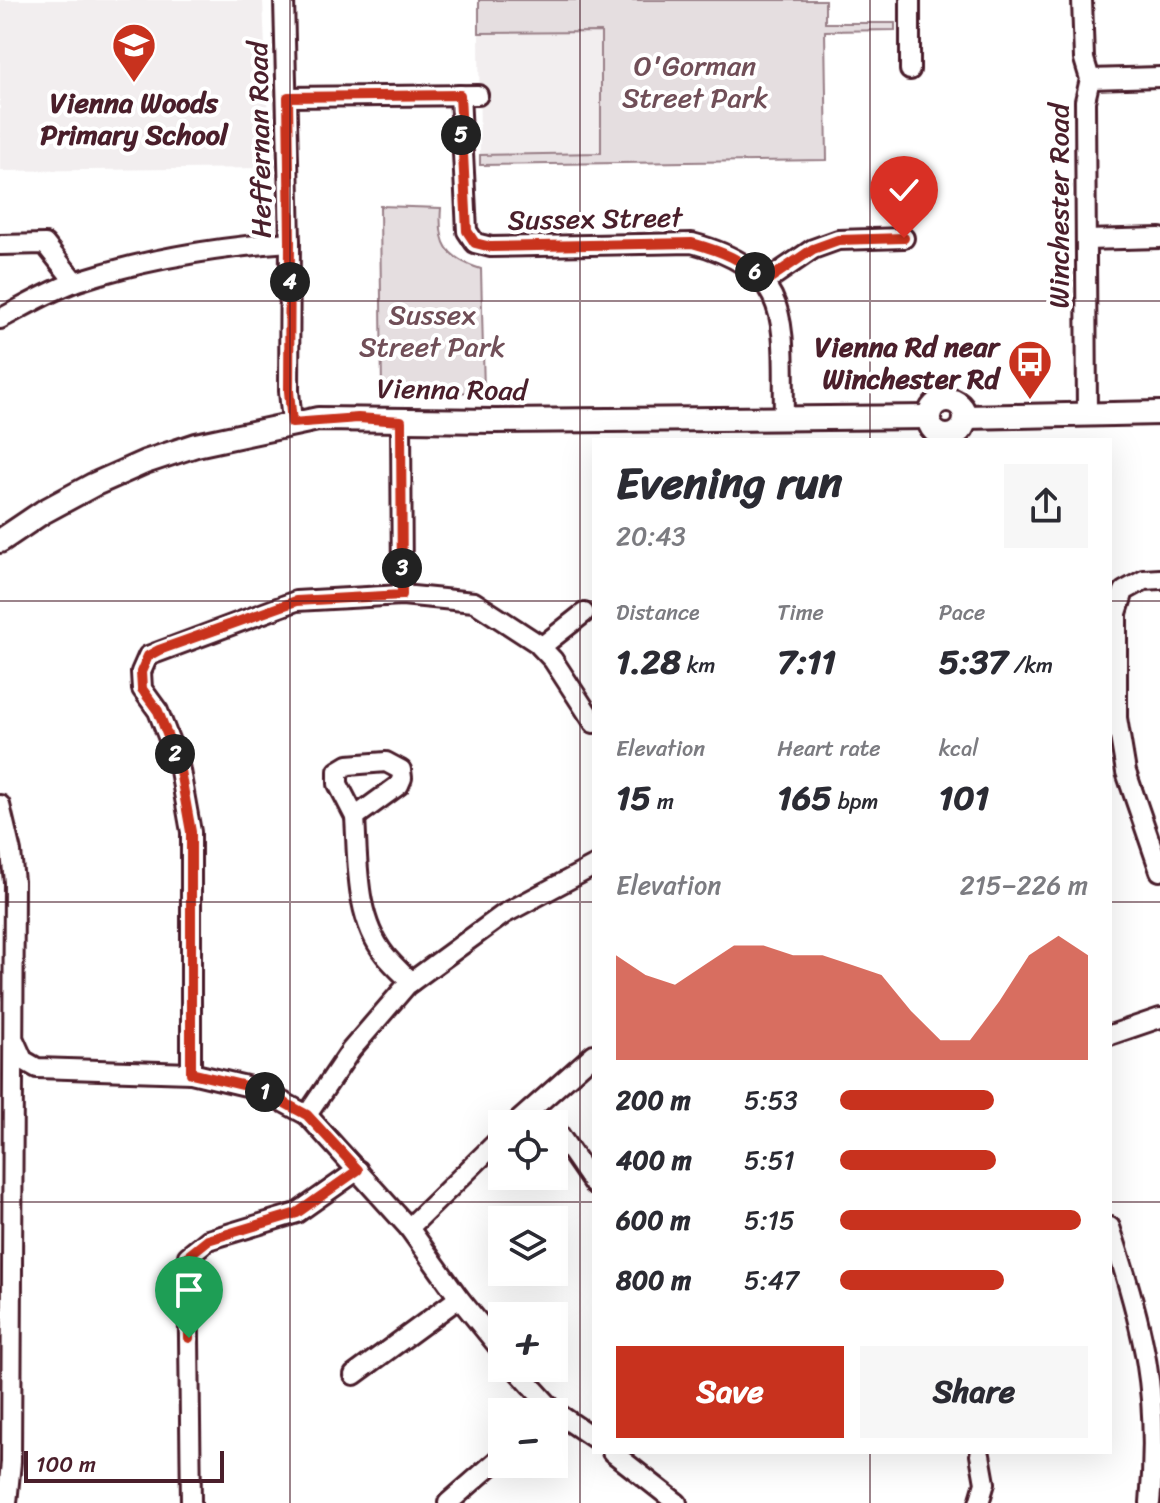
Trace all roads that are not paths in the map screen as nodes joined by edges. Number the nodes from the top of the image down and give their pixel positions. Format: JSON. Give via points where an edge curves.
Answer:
{"nodes":[{"id":1,"x":284,"y":0,"type":"edge"},
{"id":2,"x":910,"y":0,"type":"edge"},
{"id":3,"x":1082,"y":0,"type":"edge"},
{"id":4,"x":910,"y":70,"type":"dead end"},
{"id":5,"x":1160,"y":77,"type":"edge"},
{"id":6,"x":1090,"y":79,"type":"junction"},
{"id":7,"x":288,"y":97,"type":"junction"},
{"id":8,"x":904,"y":238,"type":"dead end"},
{"id":9,"x":1160,"y":238,"type":"edge"},
{"id":10,"x":1086,"y":240,"type":"junction"},
{"id":11,"x":290,"y":242,"type":"junction"},
{"id":12,"x":0,"y":245,"type":"edge"},
{"id":13,"x":766,"y":281,"type":"junction"},
{"id":14,"x":75,"y":282,"type":"junction"},
{"id":15,"x":0,"y":319,"type":"edge"},
{"id":16,"x":1160,"y":413,"type":"edge"},
{"id":17,"x":1087,"y":414,"type":"junction"},
{"id":18,"x":784,"y":417,"type":"junction"},
{"id":19,"x":929,"y":417,"type":"junction"},
{"id":20,"x":965,"y":417,"type":"junction"},
{"id":21,"x":401,"y":421,"type":"junction"},
{"id":22,"x":292,"y":423,"type":"junction"},
{"id":23,"x":946,"y":438,"type":"edge"},
{"id":24,"x":0,"y":541,"type":"edge"},
{"id":25,"x":1160,"y":579,"type":"edge"},
{"id":26,"x":402,"y":595,"type":"junction"},
{"id":27,"x":584,"y":613,"type":"dead end"},
{"id":28,"x":541,"y":647,"type":"junction"},
{"id":29,"x":592,"y":720,"type":"edge"},
{"id":30,"x":0,"y":805,"type":"edge"},
{"id":31,"x":355,"y":817,"type":"dead end"},
{"id":32,"x":592,"y":867,"type":"edge"},
{"id":33,"x":1160,"y":871,"type":"edge"},
{"id":34,"x":411,"y":982,"type":"junction"},
{"id":35,"x":1160,"y":1018,"type":"edge"},
{"id":36,"x":1112,"y":1034,"type":"edge"},
{"id":37,"x":14,"y":1038,"type":"junction"},
{"id":38,"x":592,"y":1056,"type":"edge"},
{"id":39,"x":191,"y":1073,"type":"junction"},
{"id":40,"x":537,"y":1103,"type":"junction"},
{"id":41,"x":530,"y":1110,"type":"edge"},
{"id":42,"x":542,"y":1110,"type":"edge"},
{"id":43,"x":307,"y":1115,"type":"junction"},
{"id":44,"x":568,"y":1148,"type":"edge"},
{"id":45,"x":488,"y":1151,"type":"edge"},
{"id":46,"x":358,"y":1170,"type":"junction"},
{"id":47,"x":592,"y":1182,"type":"edge"},
{"id":48,"x":409,"y":1228,"type":"junction"},
{"id":49,"x":1112,"y":1233,"type":"edge"},
{"id":50,"x":6,"y":1292,"type":"edge"},
{"id":51,"x":459,"y":1298,"type":"junction"},
{"id":52,"x":488,"y":1334,"type":"edge"},
{"id":53,"x":1155,"y":1358,"type":"edge"},
{"id":54,"x":354,"y":1375,"type":"dead end"},
{"id":55,"x":527,"y":1382,"type":"edge"},
{"id":56,"x":542,"y":1398,"type":"edge"},
{"id":57,"x":568,"y":1421,"type":"edge"},
{"id":58,"x":592,"y":1437,"type":"edge"},
{"id":59,"x":615,"y":1454,"type":"edge"},
{"id":60,"x":980,"y":1455,"type":"dead end"},
{"id":61,"x":6,"y":1462,"type":"edge"},
{"id":62,"x":488,"y":1468,"type":"edge"},
{"id":63,"x":7,"y":1503,"type":"edge"},
{"id":64,"x":191,"y":1503,"type":"edge"},
{"id":65,"x":448,"y":1503,"type":"edge"},
{"id":66,"x":677,"y":1503,"type":"edge"},
{"id":67,"x":979,"y":1503,"type":"edge"},
{"id":68,"x":1150,"y":1503,"type":"edge"}],
"edges":[{"from":1,"to":7,"type":"street","name":"Heffernan Road"},
{"from":2,"to":4,"type":"street"},
{"from":3,"to":6,"type":"street","name":"Winchester Road"},
{"from":5,"to":6,"type":"street"},
{"from":6,"to":10,"type":"street","name":"Winchester Road","via":[[1085,101]]},
{"from":7,"to":11,"type":"street","name":"Heffernan Road"},
{"from":7,"to":13,"type":"street","name":"Sussex Street","via":[[469,95],[464,211],[475,243],[692,243],[724,251]]},
{"from":8,"to":13,"type":"street","via":[[838,240],[813,249]]},
{"from":9,"to":10,"type":"street"},
{"from":10,"to":17,"type":"street","name":"Winchester Road"},
{"from":11,"to":14,"type":"street","via":[[223,247]]},
{"from":11,"to":22,"type":"street","name":"Heffernan Road"},
{"from":12,"to":14,"type":"street","via":[[45,244]]},
{"from":13,"to":18,"type":"street","via":[[782,332]]},
{"from":14,"to":15,"type":"street"},
{"from":16,"to":17,"type":"main road"},
{"from":17,"to":20,"type":"main road"},
{"from":18,"to":19,"type":"main road","name":"Vienna Road"},
{"from":18,"to":21,"type":"main road","name":"Vienna Road"},
{"from":19,"to":20,"type":"main road","via":[[933,406],[944,400],[961,406]]},
{"from":19,"to":23,"type":"main road"},
{"from":20,"to":23,"type":"main road","via":[[962,429]]},
{"from":21,"to":22,"type":"main road","name":"Vienna Road"},
{"from":21,"to":26,"type":"street"},
{"from":22,"to":24,"type":"main road","name":"Vienna Road","via":[[145,462],[43,512]]},
{"from":25,"to":33,"type":"street","via":[[1144,580],[1124,591],[1117,613],[1117,718],[1126,772]]},
{"from":26,"to":28,"type":"street","via":[[474,602]]},
{"from":26,"to":39,"type":"street","via":[[296,601],[148,656],[141,672],[142,689],[158,711],[179,765],[191,832]]},
{"from":27,"to":28,"type":"street"},
{"from":28,"to":29,"type":"street"},
{"from":30,"to":37,"type":"street","via":[[14,882]]},
{"from":31,"to":34,"type":"street","via":[[368,922],[383,953]]},
{"from":32,"to":34,"type":"street","via":[[504,914]]},
{"from":34,"to":43,"type":"street","via":[[351,1050]]},
{"from":35,"to":36,"type":"street"},
{"from":37,"to":39,"type":"street","via":[[23,1060],[37,1068]]},
{"from":37,"to":50,"type":"street"},
{"from":38,"to":40,"type":"street"},
{"from":39,"to":43,"type":"street","via":[[259,1089]]},
{"from":40,"to":41,"type":"street"},
{"from":40,"to":42,"type":"street"},
{"from":43,"to":46,"type":"street"},
{"from":44,"to":47,"type":"street"},
{"from":45,"to":48,"type":"street"},
{"from":46,"to":48,"type":"street"},
{"from":46,"to":64,"type":"street","via":[[297,1213],[208,1240],[188,1256]]},
{"from":48,"to":51,"type":"street"},
{"from":49,"to":53,"type":"street"},
{"from":50,"to":61,"type":"street"},
{"from":51,"to":52,"type":"street"},
{"from":51,"to":54,"type":"street"},
{"from":53,"to":68,"type":"street","via":[[1156,1452]]},
{"from":55,"to":56,"type":"street"},
{"from":57,"to":58,"type":"street"},
{"from":59,"to":66,"type":"street"},
{"from":60,"to":67,"type":"street","via":[[985,1483]]},
{"from":61,"to":63,"type":"street"},
{"from":62,"to":65,"type":"street"}]}
